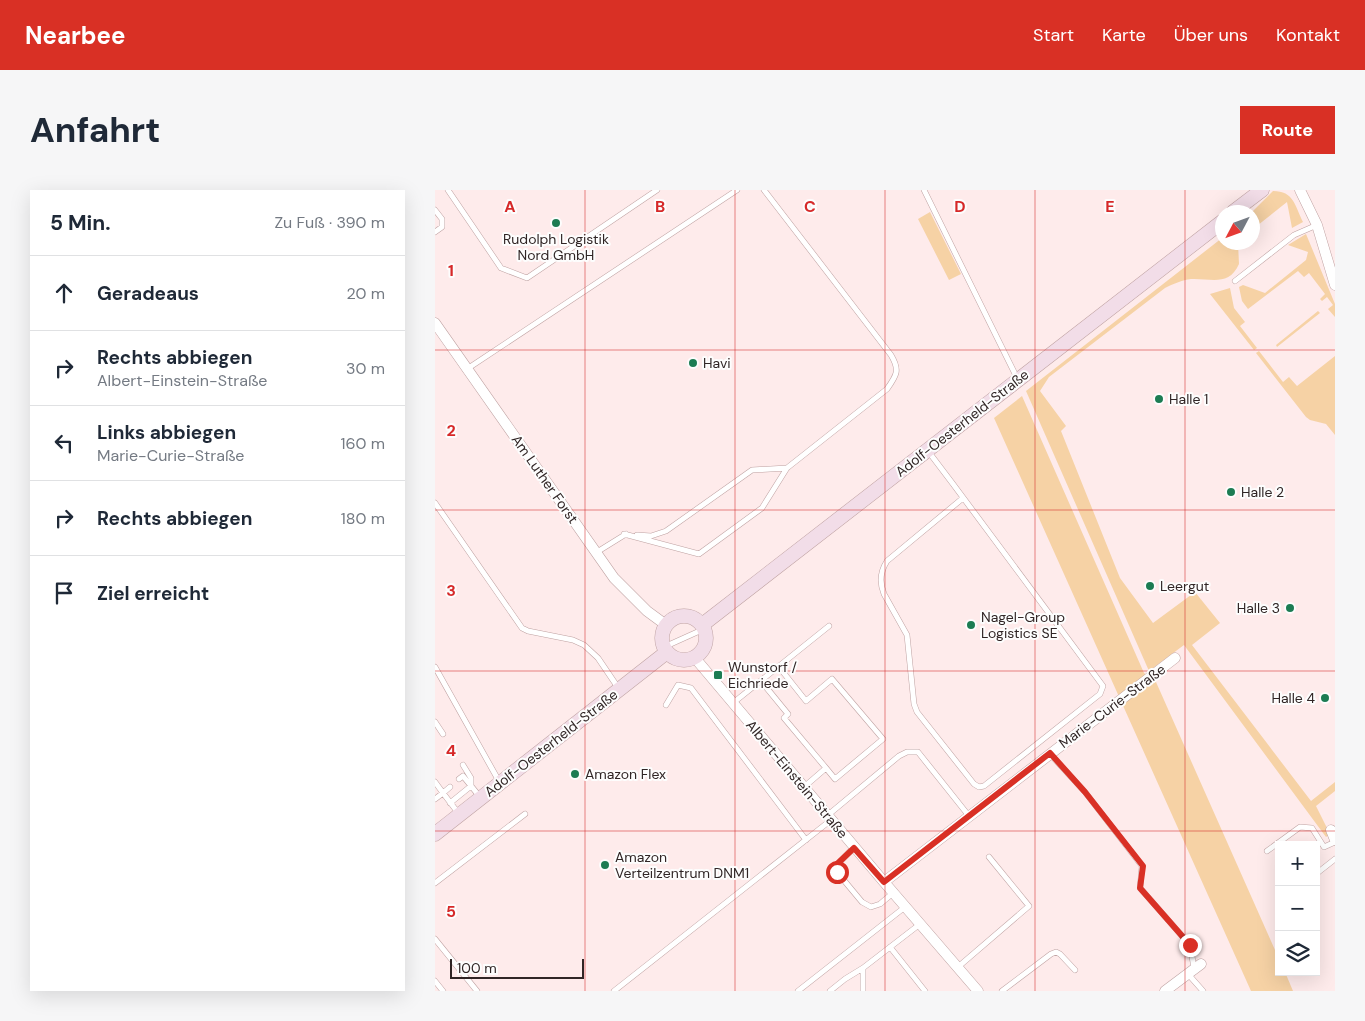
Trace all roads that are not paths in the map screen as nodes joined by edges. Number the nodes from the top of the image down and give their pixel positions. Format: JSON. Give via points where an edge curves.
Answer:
{"nodes":[{"id":1,"x":447,"y":190,"type":"edge"},
{"id":2,"x":657,"y":190,"type":"edge"},
{"id":3,"x":737,"y":190,"type":"edge"},
{"id":4,"x":764,"y":190,"type":"edge"},
{"id":5,"x":924,"y":190,"type":"edge"},
{"id":6,"x":1262,"y":190,"type":"edge"},
{"id":7,"x":1300,"y":190,"type":"edge"},
{"id":8,"x":1242,"y":205,"type":"edge"},
{"id":9,"x":435,"y":210,"type":"edge"},
{"id":10,"x":1317,"y":225,"type":"junction"},
{"id":11,"x":1215,"y":227,"type":"edge"},
{"id":12,"x":435,"y":232,"type":"edge"},
{"id":13,"x":1235,"y":281,"type":"dead end"},
{"id":14,"x":1335,"y":285,"type":"edge"},
{"id":15,"x":435,"y":323,"type":"edge"},
{"id":16,"x":467,"y":370,"type":"junction"},
{"id":17,"x":1018,"y":380,"type":"junction"},
{"id":18,"x":927,"y":450,"type":"junction"},
{"id":19,"x":787,"y":468,"type":"junction"},
{"id":20,"x":963,"y":498,"type":"junction"},
{"id":21,"x":435,"y":503,"type":"edge"},
{"id":22,"x":624,"y":534,"type":"junction"},
{"id":23,"x":597,"y":552,"type":"junction"},
{"id":24,"x":666,"y":625,"type":"junction"},
{"id":25,"x":829,"y":626,"type":"dead end"},
{"id":26,"x":703,"y":627,"type":"junction"},
{"id":27,"x":665,"y":650,"type":"junction"},
{"id":28,"x":695,"y":658,"type":"junction"},
{"id":29,"x":1175,"y":658,"type":"dead end"},
{"id":30,"x":435,"y":667,"type":"edge"},
{"id":31,"x":779,"y":667,"type":"junction"},
{"id":32,"x":761,"y":681,"type":"junction"},
{"id":33,"x":619,"y":689,"type":"junction"},
{"id":34,"x":733,"y":704,"type":"junction"},
{"id":35,"x":666,"y":705,"type":"dead end"},
{"id":36,"x":435,"y":722,"type":"edge"},
{"id":37,"x":443,"y":734,"type":"dead end"},
{"id":38,"x":1050,"y":753,"type":"junction"},
{"id":39,"x":463,"y":765,"type":"dead end"},
{"id":40,"x":826,"y":768,"type":"junction"},
{"id":41,"x":459,"y":779,"type":"dead end"},
{"id":42,"x":435,"y":782,"type":"edge"},
{"id":43,"x":500,"y":783,"type":"junction"},
{"id":44,"x":471,"y":786,"type":"junction"},
{"id":45,"x":450,"y":787,"type":"dead end"},
{"id":46,"x":804,"y":788,"type":"junction"},
{"id":47,"x":443,"y":793,"type":"junction"},
{"id":48,"x":435,"y":799,"type":"edge"},
{"id":49,"x":481,"y":799,"type":"junction"},
{"id":50,"x":450,"y":803,"type":"junction"},
{"id":51,"x":525,"y":814,"type":"dead end"},
{"id":52,"x":460,"y":815,"type":"junction"},
{"id":53,"x":969,"y":816,"type":"junction"},
{"id":54,"x":829,"y":818,"type":"junction"},
{"id":55,"x":435,"y":834,"type":"edge"},
{"id":56,"x":1334,"y":837,"type":"edge"},
{"id":57,"x":806,"y":840,"type":"junction"},
{"id":58,"x":854,"y":848,"type":"junction"},
{"id":59,"x":1267,"y":851,"type":"dead end"},
{"id":60,"x":989,"y":857,"type":"dead end"},
{"id":61,"x":1335,"y":860,"type":"edge"},
{"id":62,"x":1320,"y":871,"type":"edge"},
{"id":63,"x":884,"y":882,"type":"junction"},
{"id":64,"x":435,"y":883,"type":"edge"},
{"id":65,"x":893,"y":893,"type":"junction"},
{"id":66,"x":905,"y":907,"type":"junction"},
{"id":67,"x":920,"y":924,"type":"junction"},
{"id":68,"x":435,"y":939,"type":"edge"},
{"id":69,"x":890,"y":947,"type":"junction"},
{"id":70,"x":957,"y":967,"type":"junction"},
{"id":71,"x":863,"y":968,"type":"junction"},
{"id":72,"x":1194,"y":969,"type":"junction"},
{"id":73,"x":1075,"y":970,"type":"dead end"},
{"id":74,"x":435,"y":981,"type":"edge"},
{"id":75,"x":443,"y":991,"type":"edge"},
{"id":76,"x":477,"y":991,"type":"edge"},
{"id":77,"x":614,"y":991,"type":"edge"},
{"id":78,"x":798,"y":991,"type":"edge"},
{"id":79,"x":830,"y":991,"type":"edge"},
{"id":80,"x":863,"y":991,"type":"edge"},
{"id":81,"x":925,"y":991,"type":"edge"},
{"id":82,"x":978,"y":991,"type":"edge"},
{"id":83,"x":1002,"y":991,"type":"edge"},
{"id":84,"x":1165,"y":991,"type":"edge"},
{"id":85,"x":1203,"y":991,"type":"edge"}],
"edges":[{"from":1,"to":2,"type":"lane","via":[[501,268],[527,278]]},
{"from":3,"to":16,"type":"lane"},
{"from":4,"to":19,"type":"lane","via":[[897,365],[897,374],[887,389]]},
{"from":5,"to":17,"type":"lane"},
{"from":6,"to":8,"type":"street"},
{"from":7,"to":10,"type":"street"},
{"from":9,"to":12,"type":"lane","via":[[442,220],[442,227]]},
{"from":10,"to":13,"type":"lane","via":[[1294,235]]},
{"from":10,"to":14,"type":"street"},
{"from":11,"to":17,"type":"street","name":"Adolf-Oesterheld-Straße"},
{"from":15,"to":16,"type":"street","name":"Am Luther Forst"},
{"from":16,"to":23,"type":"street","name":"Am Luther Forst"},
{"from":17,"to":18,"type":"street","name":"Adolf-Oesterheld-Straße"},
{"from":18,"to":20,"type":"lane"},
{"from":18,"to":26,"type":"street","name":"Adolf-Oesterheld-Straße"},
{"from":19,"to":22,"type":"lane","via":[[751,470],[666,530],[651,536]]},
{"from":19,"to":22,"type":"lane","via":[[762,508],[699,554]]},
{"from":20,"to":20,"type":"lane","via":[[887,561],[881,587],[907,635],[917,712],[979,787],[985,786],[1100,694],[1103,686]]},
{"from":21,"to":33,"type":"lane","via":[[521,628],[584,645],[598,658]]},
{"from":22,"to":23,"type":"lane"},
{"from":23,"to":24,"type":"street","name":"Am Luther Forst","via":[[629,594]]},
{"from":24,"to":26,"type":"street","via":[[684,616],[691,617]]},
{"from":24,"to":27,"type":"street","via":[[662,636]]},
{"from":25,"to":31,"type":"lane"},
{"from":26,"to":27,"type":"lane"},
{"from":26,"to":28,"type":"street","via":[[706,641]]},
{"from":27,"to":28,"type":"street","via":[[675,658]]},
{"from":27,"to":33,"type":"street","name":"Adolf-Oesterheld-Straße"},
{"from":28,"to":34,"type":"street","name":"Albert-Einstein-Straße"},
{"from":29,"to":38,"type":"street","name":"Marie-Curie-Straße"},
{"from":30,"to":43,"type":"lane"},
{"from":31,"to":32,"type":"lane"},
{"from":31,"to":40,"type":"lane","via":[[806,701],[832,680],[883,738],[835,779]]},
{"from":32,"to":34,"type":"lane"},
{"from":32,"to":40,"type":"lane","via":[[788,714],[784,718]]},
{"from":33,"to":43,"type":"street","name":"Adolf-Oesterheld-Straße"},
{"from":34,"to":46,"type":"street","name":"Albert-Einstein-Straße"},
{"from":35,"to":57,"type":"lane","via":[[677,685],[691,688]]},
{"from":36,"to":37,"type":"lane"},
{"from":38,"to":53,"type":"street","name":"Marie-Curie-Straße"},
{"from":38,"to":72,"type":"lane","via":[[1143,866],[1140,888],[1190,945]]},
{"from":39,"to":44,"type":"lane","via":[[471,778]]},
{"from":40,"to":46,"type":"lane"},
{"from":41,"to":44,"type":"lane","via":[[463,776]]},
{"from":42,"to":47,"type":"lane"},
{"from":43,"to":49,"type":"street","name":"Adolf-Oesterheld-Straße"},
{"from":44,"to":49,"type":"lane"},
{"from":44,"to":50,"type":"lane"},
{"from":45,"to":47,"type":"lane"},
{"from":46,"to":54,"type":"street","name":"Albert-Einstein-Straße"},
{"from":47,"to":48,"type":"lane"},
{"from":47,"to":50,"type":"lane"},
{"from":49,"to":52,"type":"street","name":"Adolf-Oesterheld-Straße"},
{"from":50,"to":52,"type":"lane"},
{"from":51,"to":64,"type":"lane"},
{"from":52,"to":55,"type":"street","name":"Adolf-Oesterheld-Straße"},
{"from":53,"to":54,"type":"lane","via":[[918,752],[907,752]]},
{"from":53,"to":63,"type":"street","name":"Marie-Curie-Straße"},
{"from":54,"to":57,"type":"lane"},
{"from":54,"to":58,"type":"street","name":"Albert-Einstein-Straße"},
{"from":56,"to":59,"type":"lane","via":[[1324,847],[1312,828],[1300,826]]},
{"from":57,"to":77,"type":"lane"},
{"from":58,"to":63,"type":"street","name":"Albert-Einstein-Straße"},
{"from":58,"to":65,"type":"lane","via":[[835,867],[862,902],[871,908]]},
{"from":60,"to":70,"type":"lane","via":[[1029,906]]},
{"from":61,"to":62,"type":"lane"},
{"from":63,"to":65,"type":"street","name":"Albert-Einstein-Straße"},
{"from":65,"to":66,"type":"street","name":"Albert-Einstein-Straße"},
{"from":66,"to":67,"type":"street","name":"Albert-Einstein-Straße"},
{"from":66,"to":78,"type":"lane"},
{"from":67,"to":69,"type":"lane"},
{"from":67,"to":70,"type":"street","name":"Albert-Einstein-Straße"},
{"from":68,"to":76,"type":"lane"},
{"from":69,"to":71,"type":"lane"},
{"from":69,"to":81,"type":"lane"},
{"from":70,"to":82,"type":"street","name":"Albert-Einstein-Straße"},
{"from":71,"to":79,"type":"lane"},
{"from":71,"to":80,"type":"lane"},
{"from":72,"to":84,"type":"street"},
{"from":72,"to":85,"type":"lane"},
{"from":73,"to":83,"type":"lane","via":[[1056,952]]},
{"from":74,"to":75,"type":"lane"}]}
